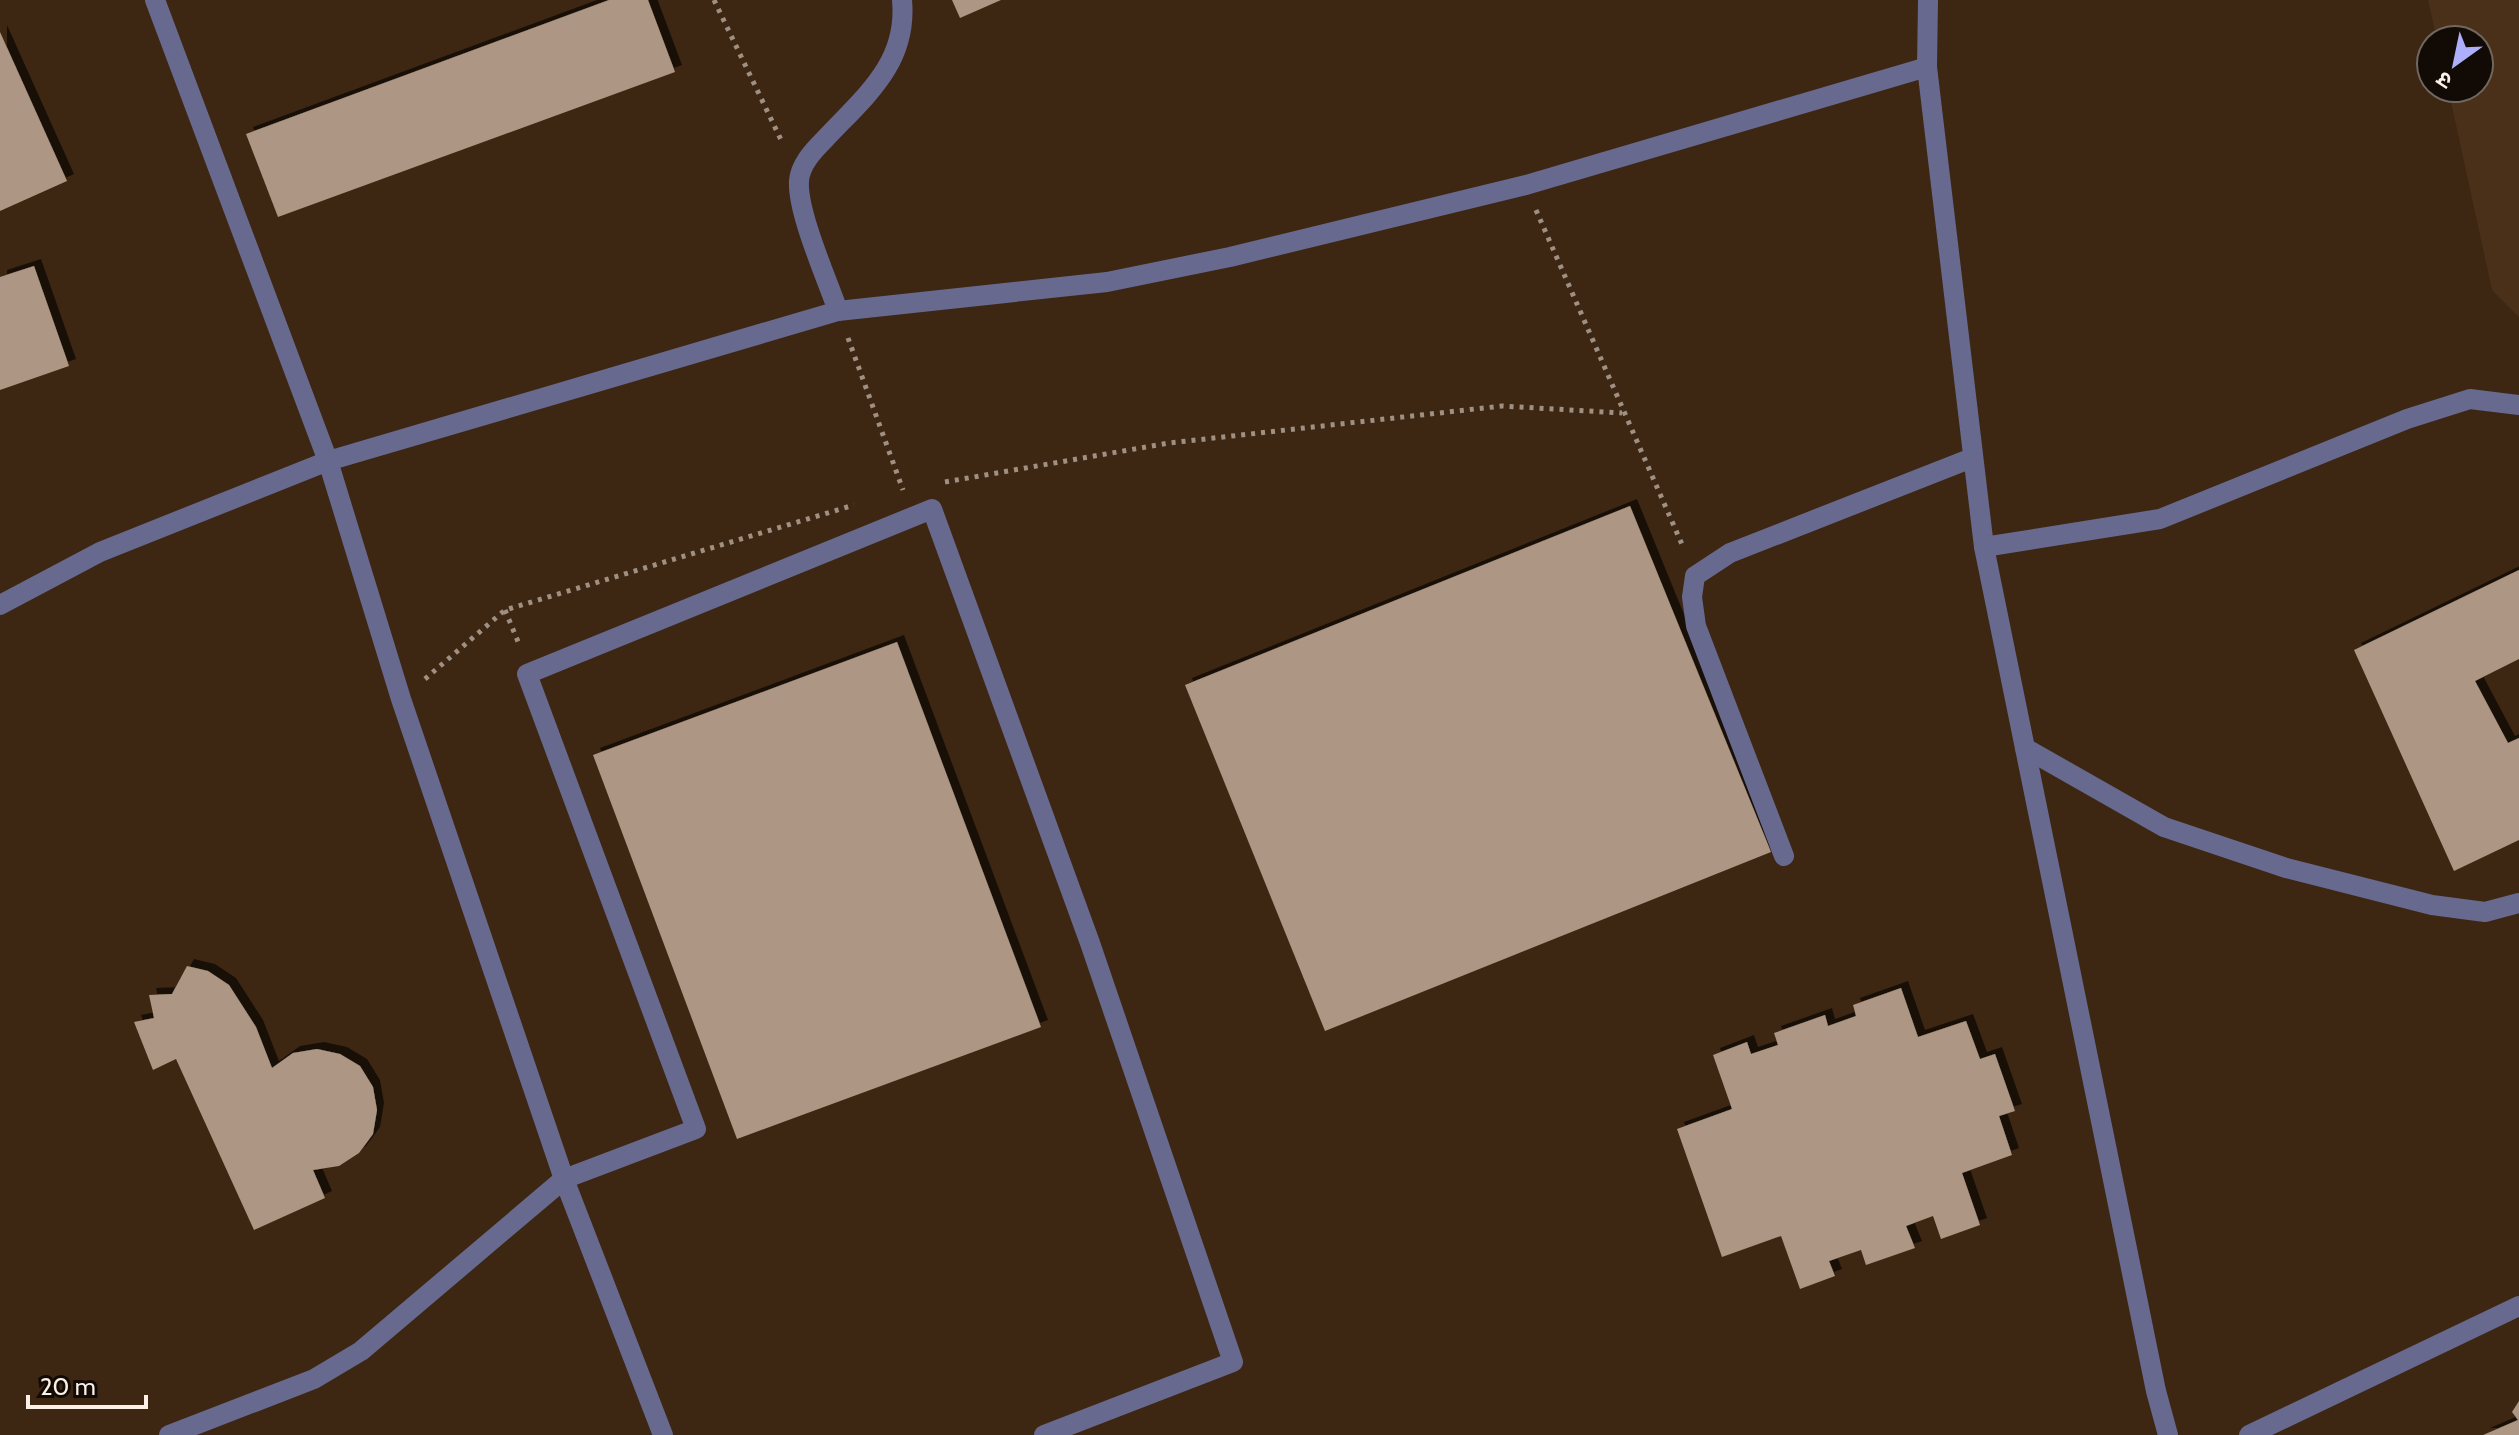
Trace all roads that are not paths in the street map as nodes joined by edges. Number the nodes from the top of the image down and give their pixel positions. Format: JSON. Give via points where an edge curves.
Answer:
{"nodes":[{"id":1,"x":155,"y":0,"type":"edge"},
{"id":2,"x":902,"y":0,"type":"edge"},
{"id":3,"x":1928,"y":0,"type":"edge"},
{"id":4,"x":1927,"y":67,"type":"junction"},
{"id":5,"x":838,"y":311,"type":"junction"},
{"id":6,"x":2519,"y":405,"type":"edge"},
{"id":7,"x":1972,"y":458,"type":"junction"},
{"id":8,"x":328,"y":461,"type":"junction"},
{"id":9,"x":1984,"y":547,"type":"junction"},
{"id":10,"x":0,"y":605,"type":"edge"},
{"id":11,"x":2025,"y":748,"type":"junction"},
{"id":12,"x":1784,"y":856,"type":"dead end"},
{"id":13,"x":2519,"y":903,"type":"edge"},
{"id":14,"x":564,"y":1179,"type":"junction"},
{"id":15,"x":2519,"y":1306,"type":"edge"},
{"id":16,"x":169,"y":1435,"type":"edge"},
{"id":17,"x":663,"y":1435,"type":"edge"},
{"id":18,"x":1044,"y":1435,"type":"edge"},
{"id":19,"x":2168,"y":1435,"type":"edge"},
{"id":20,"x":2249,"y":1435,"type":"edge"}],
"edges":[{"from":1,"to":8,"type":"lane"},
{"from":2,"to":5,"type":"lane","via":[[901,30],[886,74],[809,155],[799,177],[799,199]]},
{"from":3,"to":4,"type":"lane"},
{"from":4,"to":5,"type":"lane","via":[[1526,185],[1230,257],[1107,282]]},
{"from":4,"to":7,"type":"lane"},
{"from":5,"to":8,"type":"lane"},
{"from":6,"to":9,"type":"lane","via":[[2470,399],[2407,419],[2160,519]]},
{"from":7,"to":9,"type":"lane"},
{"from":7,"to":12,"type":"lane","via":[[1730,553],[1695,576],[1696,626]]},
{"from":8,"to":10,"type":"lane","via":[[100,552]]},
{"from":8,"to":14,"type":"lane","via":[[401,699]]},
{"from":9,"to":11,"type":"lane"},
{"from":11,"to":13,"type":"lane","via":[[2164,827],[2286,868],[2432,905],[2485,912]]},
{"from":11,"to":19,"type":"lane"},
{"from":14,"to":16,"type":"lane","via":[[361,1351],[314,1379]]},
{"from":14,"to":17,"type":"lane"},
{"from":14,"to":18,"type":"lane","via":[[696,1129],[527,674],[932,509],[1090,943],[1233,1362]]},
{"from":15,"to":20,"type":"lane"}]}
